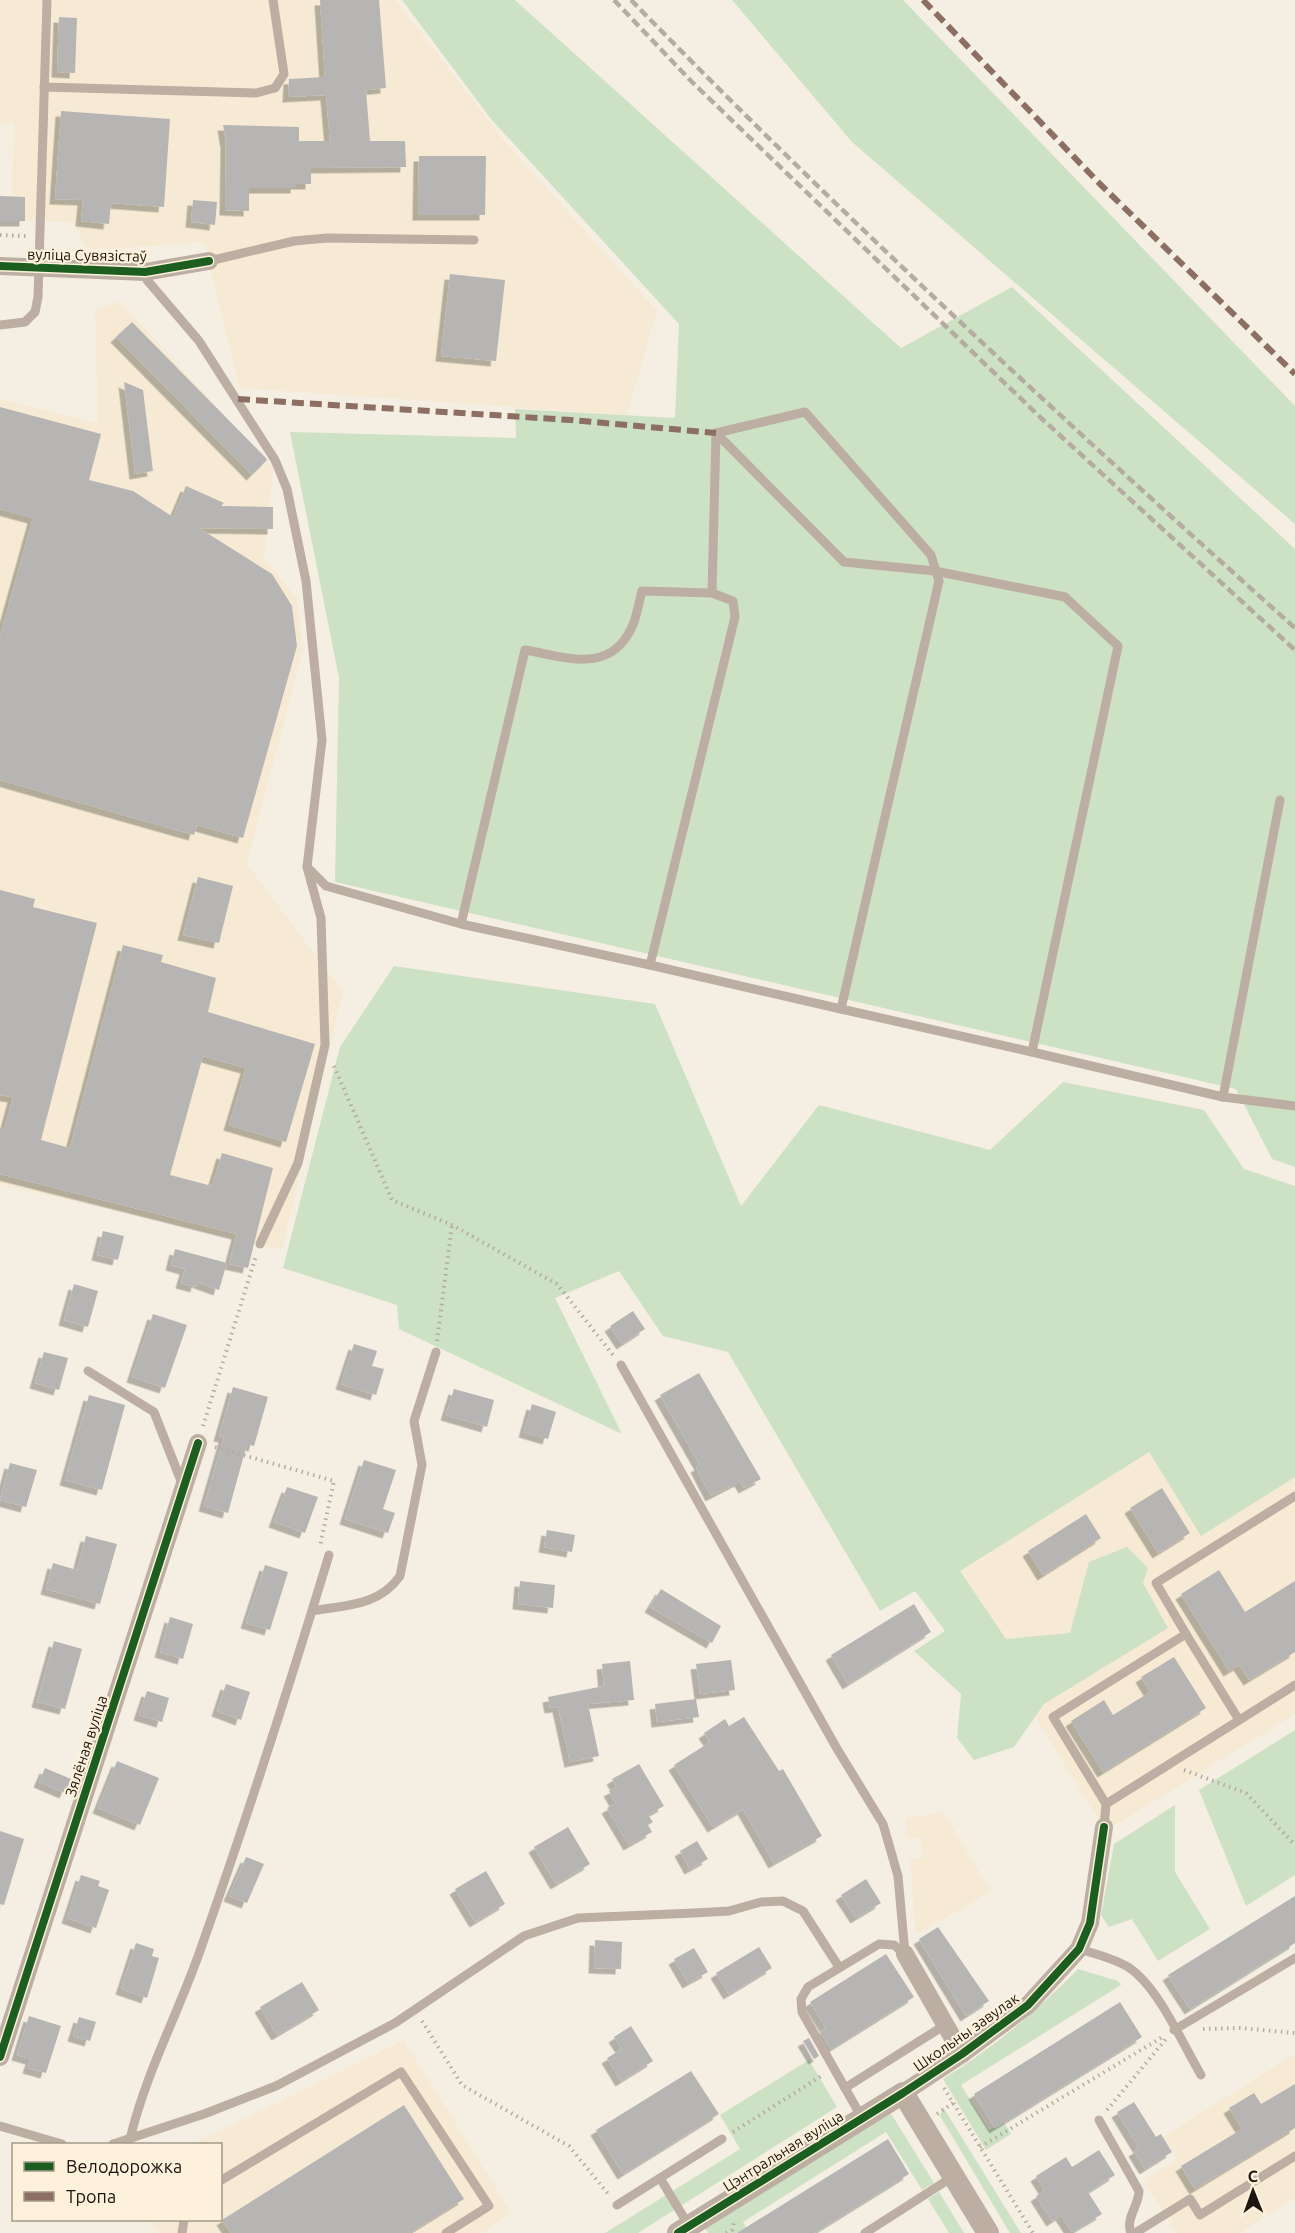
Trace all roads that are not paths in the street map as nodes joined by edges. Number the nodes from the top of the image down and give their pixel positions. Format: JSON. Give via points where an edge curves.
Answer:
{"nodes":[{"id":1,"x":47,"y":0,"type":"edge"},
{"id":2,"x":273,"y":0,"type":"edge"},
{"id":3,"x":44,"y":87,"type":"junction"},
{"id":4,"x":474,"y":240,"type":"dead end"},
{"id":5,"x":209,"y":261,"type":"joint"},
{"id":6,"x":0,"y":266,"type":"edge"},
{"id":7,"x":40,"y":268,"type":"junction"},
{"id":8,"x":145,"y":272,"type":"junction"},
{"id":9,"x":0,"y":325,"type":"edge"},
{"id":10,"x":716,"y":433,"type":"junction"},
{"id":11,"x":936,"y":571,"type":"junction"},
{"id":12,"x":712,"y":593,"type":"junction"},
{"id":13,"x":1280,"y":800,"type":"dead end"},
{"id":14,"x":307,"y":867,"type":"junction"},
{"id":15,"x":461,"y":924,"type":"junction"},
{"id":16,"x":650,"y":965,"type":"junction"},
{"id":17,"x":841,"y":1009,"type":"junction"},
{"id":18,"x":1032,"y":1052,"type":"junction"},
{"id":19,"x":1222,"y":1097,"type":"junction"},
{"id":20,"x":1295,"y":1106,"type":"edge"},
{"id":21,"x":260,"y":1244,"type":"road end"},
{"id":22,"x":436,"y":1352,"type":"road end"},
{"id":23,"x":621,"y":1365,"type":"road end"},
{"id":24,"x":88,"y":1371,"type":"dead end"},
{"id":25,"x":198,"y":1443,"type":"road end"},
{"id":26,"x":184,"y":1488,"type":"junction"},
{"id":27,"x":1295,"y":1496,"type":"edge"},
{"id":28,"x":329,"y":1555,"type":"road end"},
{"id":29,"x":312,"y":1611,"type":"junction"},
{"id":30,"x":1186,"y":1634,"type":"junction"},
{"id":31,"x":1295,"y":1685,"type":"edge"},
{"id":32,"x":1239,"y":1720,"type":"junction"},
{"id":33,"x":1106,"y":1804,"type":"junction"},
{"id":34,"x":1104,"y":1827,"type":"joint"},
{"id":35,"x":1079,"y":1949,"type":"junction"},
{"id":36,"x":905,"y":1954,"type":"junction"},
{"id":37,"x":1295,"y":1958,"type":"edge"},
{"id":38,"x":839,"y":1967,"type":"junction"},
{"id":39,"x":945,"y":2025,"type":"junction"},
{"id":40,"x":1174,"y":2030,"type":"junction"},
{"id":41,"x":962,"y":2054,"type":"junction"},
{"id":42,"x":0,"y":2057,"type":"edge"},
{"id":43,"x":1201,"y":2075,"type":"dead end"},
{"id":44,"x":845,"y":2088,"type":"junction"},
{"id":45,"x":903,"y":2093,"type":"junction"},
{"id":46,"x":862,"y":2118,"type":"junction"},
{"id":47,"x":1099,"y":2120,"type":"road end"},
{"id":48,"x":0,"y":2126,"type":"edge"},
{"id":49,"x":130,"y":2139,"type":"junction"},
{"id":50,"x":722,"y":2139,"type":"road end"},
{"id":51,"x":55,"y":2143,"type":"edge"},
{"id":52,"x":119,"y":2143,"type":"edge"},
{"id":53,"x":1295,"y":2156,"type":"edge"},
{"id":54,"x":954,"y":2176,"type":"junction"},
{"id":55,"x":660,"y":2178,"type":"junction"},
{"id":56,"x":222,"y":2180,"type":"edge"},
{"id":57,"x":617,"y":2205,"type":"road end"},
{"id":58,"x":687,"y":2231,"type":"edge"},
{"id":59,"x":446,"y":2233,"type":"edge"},
{"id":60,"x":865,"y":2233,"type":"edge"},
{"id":61,"x":988,"y":2233,"type":"edge"},
{"id":62,"x":1133,"y":2233,"type":"edge"}],
"edges":[{"from":1,"to":3,"type":"lane"},
{"from":2,"to":3,"type":"lane","via":[[284,74],[275,88],[256,93]]},
{"from":3,"to":7,"type":"lane"},
{"from":4,"to":5,"type":"lane","via":[[327,238],[294,241]]},
{"from":5,"to":8,"type":"street","name":"вуліца Сувязістаў"},
{"from":6,"to":7,"type":"street","name":"вуліца Сувязістаў"},
{"from":7,"to":8,"type":"street","name":"вуліца Сувязістаў"},
{"from":7,"to":9,"type":"lane","via":[[35,312],[25,322]]},
{"from":8,"to":14,"type":"lane","via":[[147,280],[199,341],[241,404],[275,460],[287,489],[306,580],[322,740]]},
{"from":10,"to":11,"type":"lane","via":[[844,562]]},
{"from":10,"to":11,"type":"lane","via":[[806,412],[931,555]]},
{"from":10,"to":12,"type":"lane"},
{"from":11,"to":17,"type":"lane","via":[[939,581]]},
{"from":11,"to":18,"type":"lane","via":[[1065,597],[1118,646]]},
{"from":12,"to":15,"type":"lane","via":[[642,591],[632,627],[616,650],[599,660],[525,650]]},
{"from":12,"to":16,"type":"lane","via":[[733,601],[735,616]]},
{"from":13,"to":19,"type":"lane"},
{"from":14,"to":15,"type":"lane","via":[[326,886]]},
{"from":14,"to":21,"type":"lane","via":[[321,918],[325,1045],[298,1163]]},
{"from":15,"to":16,"type":"lane"},
{"from":16,"to":17,"type":"lane"},
{"from":17,"to":18,"type":"lane"},
{"from":18,"to":19,"type":"lane"},
{"from":19,"to":20,"type":"lane"},
{"from":22,"to":29,"type":"lane","via":[[414,1422],[422,1464],[400,1576],[390,1590],[373,1599]]},
{"from":23,"to":36,"type":"lane","via":[[883,1824],[898,1876]]},
{"from":24,"to":26,"type":"lane","via":[[154,1412]]},
{"from":25,"to":26,"type":"street","name":"Зялёная вуліца"},
{"from":26,"to":42,"type":"street","name":"Зялёная вуліца"},
{"from":27,"to":30,"type":"lane","via":[[1156,1583]]},
{"from":28,"to":29,"type":"lane"},
{"from":29,"to":49,"type":"lane","via":[[247,1820],[189,1982],[139,2101]]},
{"from":30,"to":32,"type":"lane"},
{"from":30,"to":33,"type":"lane","via":[[1053,1717]]},
{"from":31,"to":32,"type":"lane"},
{"from":32,"to":33,"type":"lane"},
{"from":33,"to":34,"type":"lane"},
{"from":34,"to":35,"type":"street","name":"Школьны завулак","via":[[1090,1923]]},
{"from":35,"to":40,"type":"lane","via":[[1129,1968],[1149,1987]]},
{"from":35,"to":41,"type":"street","name":"Школьны завулак","via":[[1028,2005]]},
{"from":36,"to":38,"type":"lane","via":[[894,1945],[879,1944]]},
{"from":36,"to":39,"type":"street"},
{"from":37,"to":40,"type":"lane"},
{"from":38,"to":44,"type":"lane","via":[[808,1987],[801,1999],[802,2012]]},
{"from":38,"to":49,"type":"lane","via":[[803,1911],[783,1901],[761,1902],[729,1911],[578,1918],[524,1936],[395,2024],[276,2086]]},
{"from":39,"to":41,"type":"street"},
{"from":39,"to":44,"type":"lane"},
{"from":40,"to":43,"type":"lane"},
{"from":41,"to":45,"type":"street","name":"Школьны завулак"},
{"from":44,"to":46,"type":"lane"},
{"from":45,"to":46,"type":"street","name":"Цэнтральная вуліца"},
{"from":45,"to":54,"type":"street"},
{"from":46,"to":58,"type":"street","name":"Цэнтральная вуліца"},
{"from":47,"to":62,"type":"lane","via":[[1139,2191],[1130,2220]]},
{"from":48,"to":51,"type":"lane"},
{"from":49,"to":52,"type":"lane"},
{"from":50,"to":55,"type":"lane"},
{"from":53,"to":62,"type":"lane","via":[[1200,2216],[1190,2199]]},
{"from":54,"to":60,"type":"lane"},
{"from":54,"to":61,"type":"street"},
{"from":55,"to":57,"type":"lane"},
{"from":55,"to":58,"type":"lane"},
{"from":56,"to":59,"type":"lane","via":[[401,2072],[489,2205]]}]}
